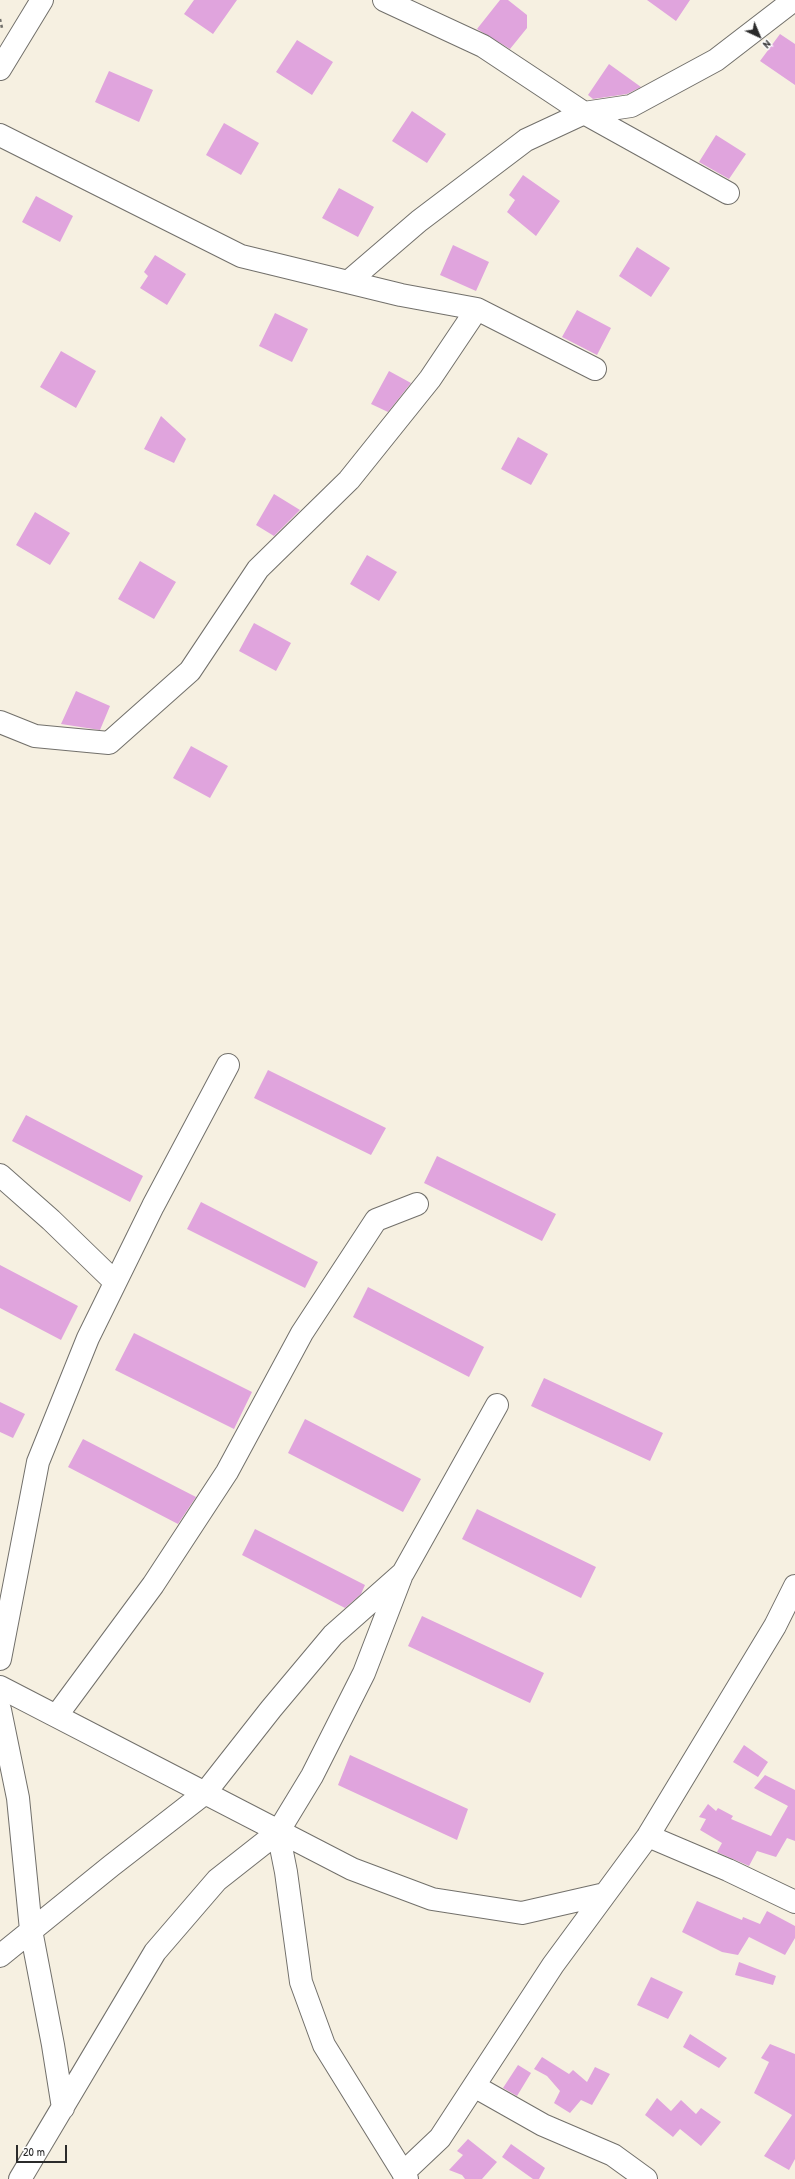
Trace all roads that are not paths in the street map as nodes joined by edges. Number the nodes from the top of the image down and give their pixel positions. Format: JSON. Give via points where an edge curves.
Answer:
{"nodes":[{"id":1,"x":42,"y":0,"type":"edge"},
{"id":2,"x":384,"y":0,"type":"edge"},
{"id":3,"x":794,"y":0,"type":"edge"},
{"id":4,"x":0,"y":69,"type":"edge"},
{"id":5,"x":584,"y":113,"type":"junction"},
{"id":6,"x":0,"y":135,"type":"edge"},
{"id":7,"x":728,"y":193,"type":"dead end"},
{"id":8,"x":348,"y":282,"type":"junction"},
{"id":9,"x":478,"y":309,"type":"junction"},
{"id":10,"x":595,"y":369,"type":"dead end"},
{"id":11,"x":0,"y":722,"type":"edge"},
{"id":12,"x":228,"y":1065,"type":"dead end"},
{"id":13,"x":0,"y":1175,"type":"edge"},
{"id":14,"x":417,"y":1204,"type":"dead end"},
{"id":15,"x":115,"y":1282,"type":"junction"},
{"id":16,"x":497,"y":1405,"type":"dead end"},
{"id":17,"x":403,"y":1572,"type":"junction"},
{"id":18,"x":795,"y":1586,"type":"edge"},
{"id":19,"x":0,"y":1659,"type":"edge"},
{"id":20,"x":0,"y":1687,"type":"edge"},
{"id":21,"x":0,"y":1710,"type":"edge"},
{"id":22,"x":57,"y":1716,"type":"junction"},
{"id":23,"x":205,"y":1793,"type":"junction"},
{"id":24,"x":278,"y":1832,"type":"junction"},
{"id":25,"x":648,"y":1836,"type":"junction"},
{"id":26,"x":605,"y":1894,"type":"junction"},
{"id":27,"x":795,"y":1902,"type":"edge"},
{"id":28,"x":31,"y":1930,"type":"junction"},
{"id":29,"x":0,"y":1956,"type":"edge"},
{"id":30,"x":474,"y":2086,"type":"junction"},
{"id":31,"x":63,"y":2108,"type":"junction"},
{"id":32,"x":405,"y":2176,"type":"edge"},
{"id":33,"x":20,"y":2179,"type":"edge"},
{"id":34,"x":646,"y":2179,"type":"edge"}],
"edges":[{"from":1,"to":4,"type":"street"},
{"from":2,"to":5,"type":"street","via":[[483,46]]},
{"from":3,"to":5,"type":"street","via":[[716,60],[631,106]]},
{"from":5,"to":7,"type":"street"},
{"from":5,"to":8,"type":"street","via":[[526,140],[419,221]]},
{"from":6,"to":8,"type":"street","via":[[241,256]]},
{"from":8,"to":9,"type":"street"},
{"from":9,"to":10,"type":"street"},
{"from":9,"to":11,"type":"street","via":[[430,379],[349,480],[258,569],[190,671],[109,744],[35,736]]},
{"from":12,"to":15,"type":"street"},
{"from":13,"to":15,"type":"street"},
{"from":14,"to":22,"type":"street","via":[[376,1220],[302,1333],[222,1478],[153,1585]]},
{"from":15,"to":19,"type":"street","via":[[88,1338],[38,1462]]},
{"from":16,"to":17,"type":"street"},
{"from":17,"to":23,"type":"street","via":[[333,1635]]},
{"from":17,"to":24,"type":"street","via":[[364,1673],[312,1776]]},
{"from":18,"to":25,"type":"street","via":[[771,1632]]},
{"from":20,"to":22,"type":"street"},
{"from":21,"to":28,"type":"street","via":[[18,1798]]},
{"from":22,"to":23,"type":"street"},
{"from":23,"to":24,"type":"street"},
{"from":23,"to":28,"type":"street"},
{"from":24,"to":26,"type":"street","via":[[352,1869],[432,1899],[522,1914]]},
{"from":24,"to":31,"type":"street","via":[[217,1880],[155,1952]]},
{"from":24,"to":32,"type":"street","via":[[301,1982],[324,2045]]},
{"from":25,"to":26,"type":"street"},
{"from":25,"to":27,"type":"street"},
{"from":26,"to":30,"type":"street","via":[[553,1965]]},
{"from":28,"to":29,"type":"street"},
{"from":28,"to":31,"type":"street"},
{"from":30,"to":32,"type":"street","via":[[440,2138]]},
{"from":30,"to":34,"type":"street","via":[[543,2125],[613,2155]]},
{"from":31,"to":33,"type":"street"}]}
